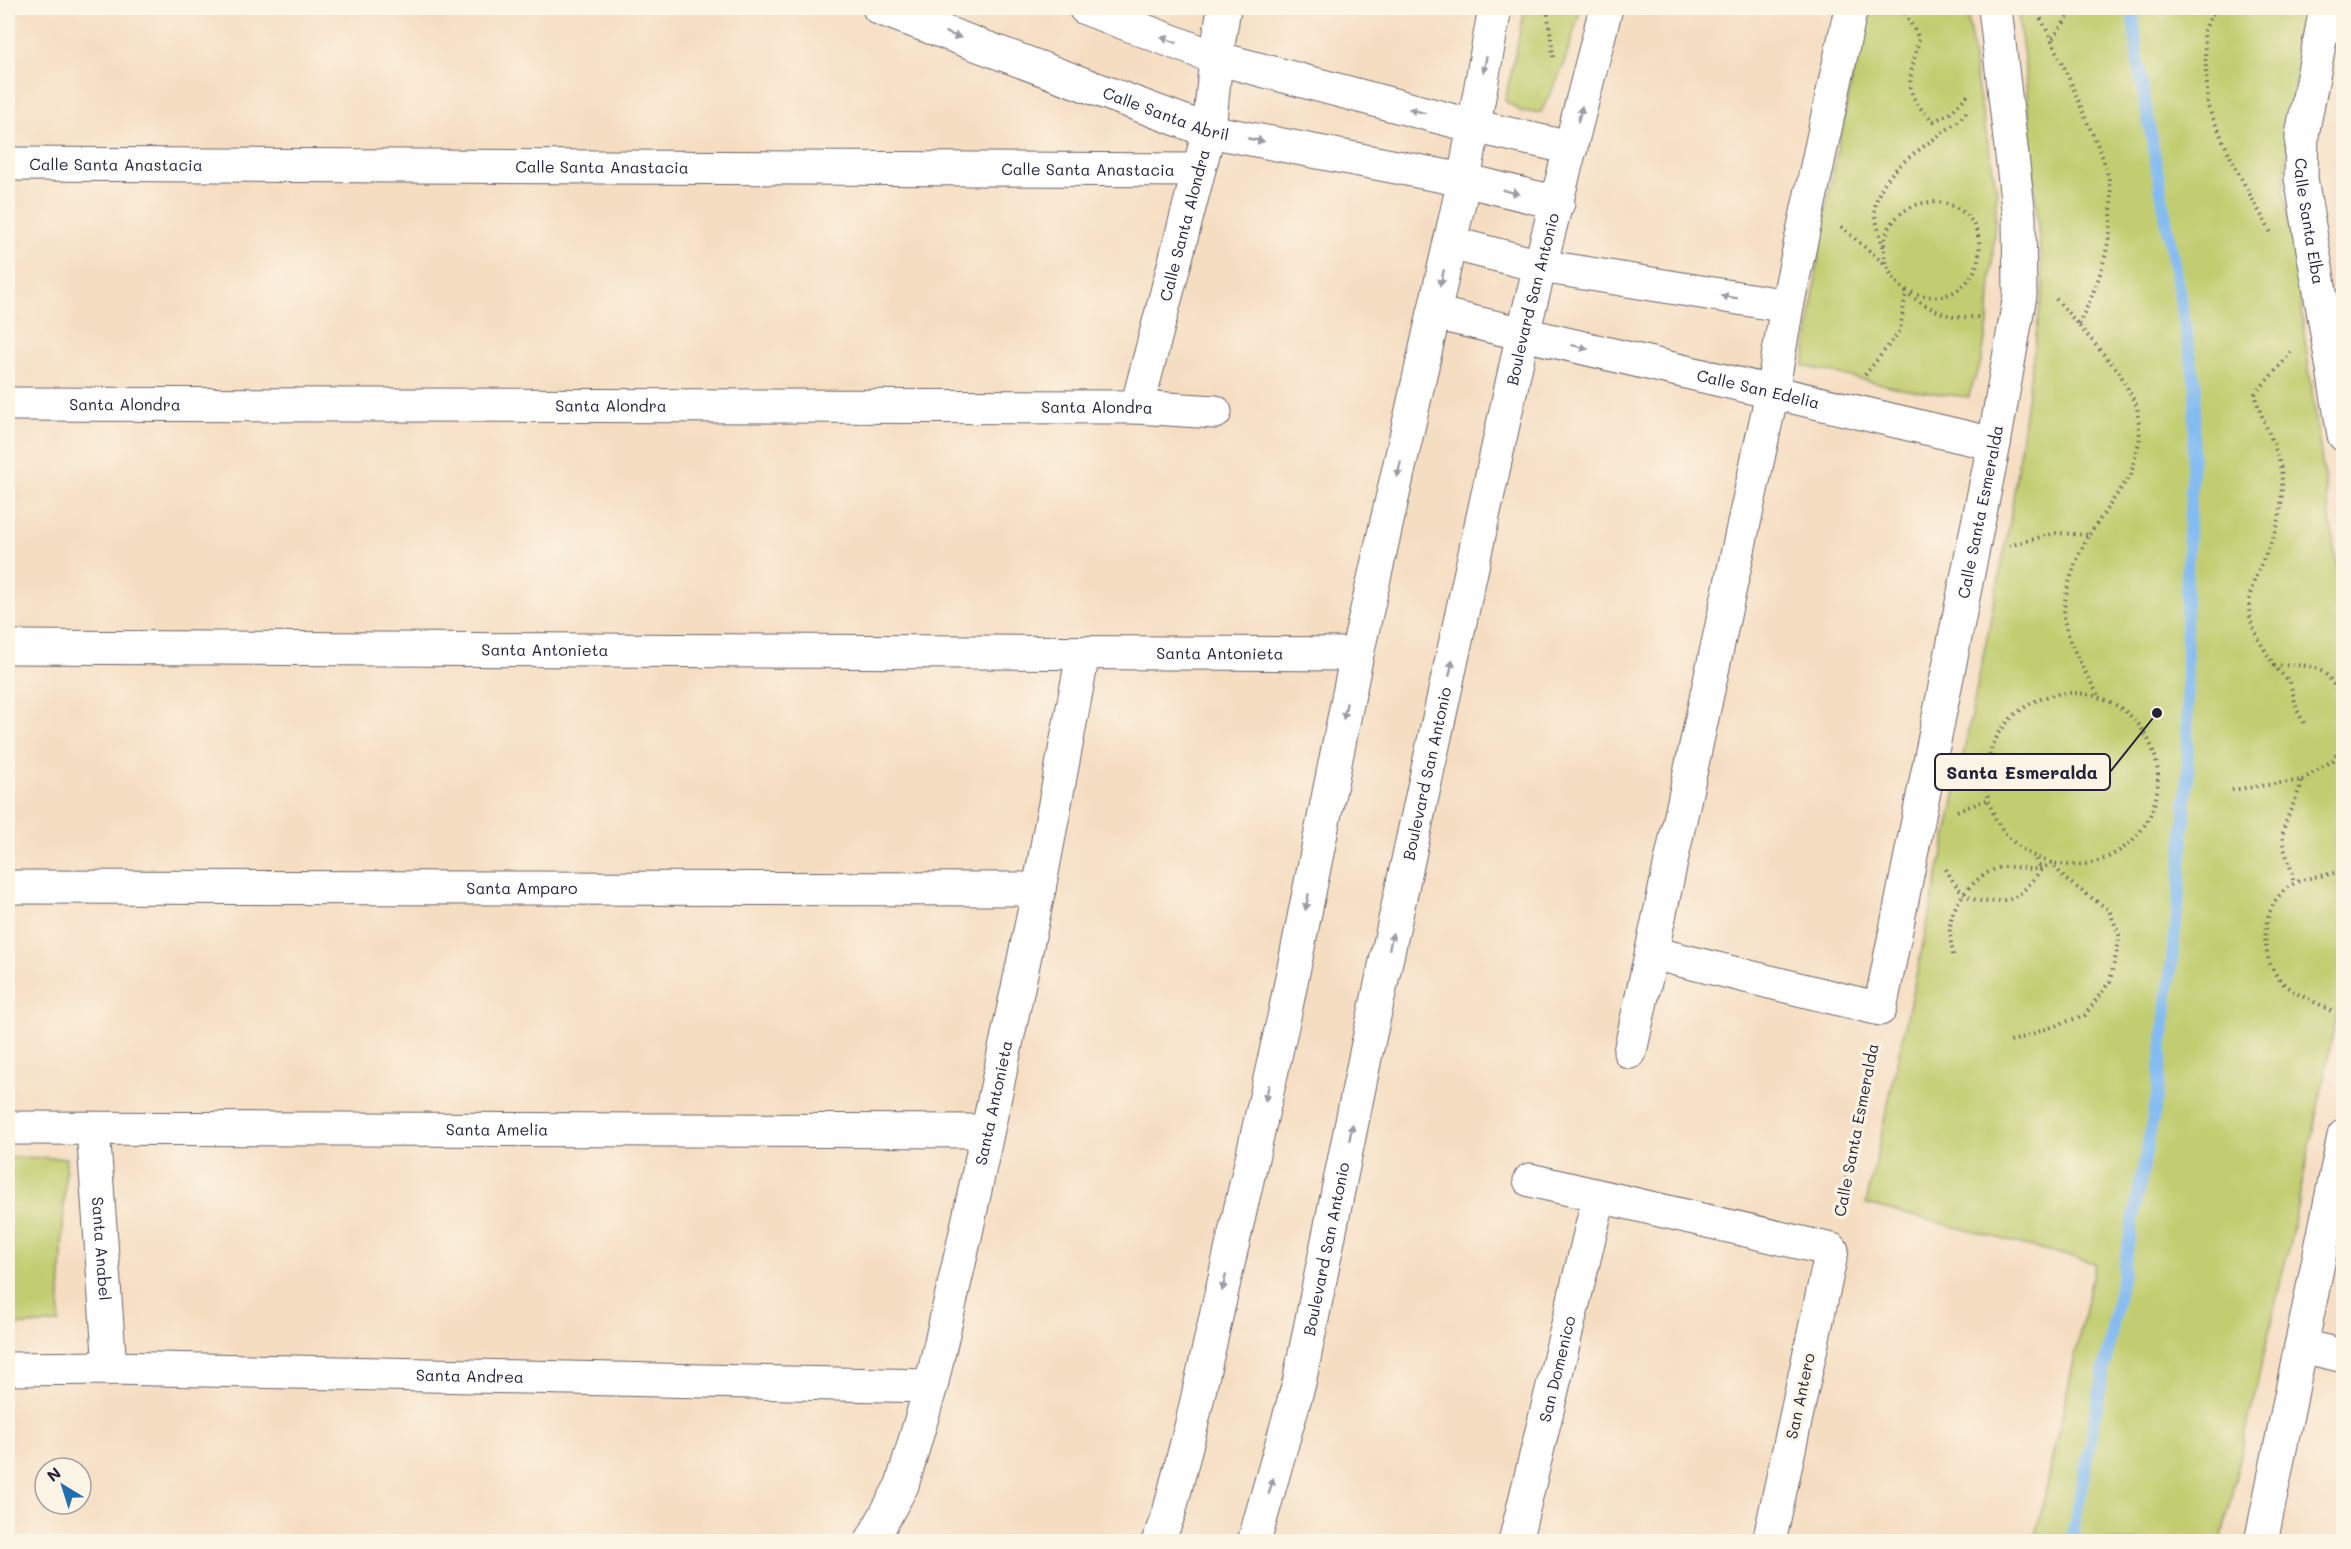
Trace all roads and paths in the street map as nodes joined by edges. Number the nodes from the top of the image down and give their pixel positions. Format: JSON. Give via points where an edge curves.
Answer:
{"nodes":[{"id":1,"x":879,"y":8,"type":"edge"},
{"id":2,"x":1085,"y":8,"type":"edge"},
{"id":3,"x":1224,"y":8,"type":"edge"},
{"id":4,"x":1495,"y":8,"type":"edge"},
{"id":5,"x":1547,"y":8,"type":"edge"},
{"id":6,"x":1606,"y":8,"type":"edge"},
{"id":7,"x":1851,"y":8,"type":"edge"},
{"id":8,"x":1902,"y":8,"type":"edge"},
{"id":9,"x":1995,"y":8,"type":"edge"},
{"id":10,"x":2035,"y":8,"type":"edge"},
{"id":11,"x":2071,"y":8,"type":"edge"},
{"id":12,"x":2215,"y":8,"type":"edge"},
{"id":13,"x":2326,"y":8,"type":"edge"},
{"id":14,"x":2053,"y":38,"type":"junction"},
{"id":15,"x":1216,"y":58,"type":"junction"},
{"id":16,"x":1555,"y":69,"type":"dead end"},
{"id":17,"x":1473,"y":126,"type":"junction"},
{"id":18,"x":1209,"y":131,"type":"junction"},
{"id":19,"x":1571,"y":148,"type":"junction"},
{"id":20,"x":8,"y":165,"type":"edge"},
{"id":21,"x":1197,"y":170,"type":"junction"},
{"id":22,"x":1464,"y":180,"type":"junction"},
{"id":23,"x":1558,"y":203,"type":"junction"},
{"id":24,"x":1838,"y":226,"type":"dead end"},
{"id":25,"x":2273,"y":237,"type":"dead end"},
{"id":26,"x":1450,"y":243,"type":"junction"},
{"id":27,"x":1884,"y":249,"type":"junction"},
{"id":28,"x":1886,"y":265,"type":"junction"},
{"id":29,"x":1541,"y":266,"type":"junction"},
{"id":30,"x":1906,"y":290,"type":"junction"},
{"id":31,"x":2020,"y":295,"type":"junction"},
{"id":32,"x":1787,"y":306,"type":"junction"},
{"id":33,"x":1434,"y":313,"type":"junction"},
{"id":34,"x":2078,"y":326,"type":"junction"},
{"id":35,"x":1524,"y":333,"type":"junction"},
{"id":36,"x":2295,"y":346,"type":"dead end"},
{"id":37,"x":1874,"y":381,"type":"dead end"},
{"id":38,"x":1772,"y":393,"type":"junction"},
{"id":39,"x":8,"y":404,"type":"edge"},
{"id":40,"x":1137,"y":407,"type":"junction"},
{"id":41,"x":1215,"y":412,"type":"dead end"},
{"id":42,"x":2343,"y":435,"type":"edge"},
{"id":43,"x":1994,"y":444,"type":"junction"},
{"id":44,"x":2089,"y":535,"type":"junction"},
{"id":45,"x":2005,"y":547,"type":"dead end"},
{"id":46,"x":8,"y":647,"type":"edge"},
{"id":47,"x":1083,"y":654,"type":"junction"},
{"id":48,"x":1357,"y":654,"type":"junction"},
{"id":49,"x":2274,"y":666,"type":"junction"},
{"id":50,"x":2098,"y":696,"type":"junction"},
{"id":51,"x":2343,"y":708,"type":"edge"},
{"id":52,"x":2304,"y":723,"type":"dead end"},
{"id":53,"x":2343,"y":740,"type":"edge"},
{"id":54,"x":2302,"y":780,"type":"junction"},
{"id":55,"x":2232,"y":790,"type":"dead end"},
{"id":56,"x":1987,"y":800,"type":"junction"},
{"id":57,"x":1951,"y":816,"type":"dead end"},
{"id":58,"x":2035,"y":857,"type":"junction"},
{"id":59,"x":1944,"y":859,"type":"dead end"},
{"id":60,"x":2052,"y":863,"type":"junction"},
{"id":61,"x":2343,"y":869,"type":"edge"},
{"id":62,"x":2041,"y":870,"type":"junction"},
{"id":63,"x":2293,"y":883,"type":"junction"},
{"id":64,"x":8,"y":887,"type":"edge"},
{"id":65,"x":1039,"y":889,"type":"junction"},
{"id":66,"x":1965,"y":895,"type":"junction"},
{"id":67,"x":1652,"y":953,"type":"junction"},
{"id":68,"x":1953,"y":955,"type":"dead end"},
{"id":69,"x":1880,"y":1009,"type":"junction"},
{"id":70,"x":2331,"y":1011,"type":"dead end"},
{"id":71,"x":2010,"y":1042,"type":"dead end"},
{"id":72,"x":1630,"y":1052,"type":"dead end"},
{"id":73,"x":8,"y":1128,"type":"edge"},
{"id":74,"x":93,"y":1129,"type":"junction"},
{"id":75,"x":987,"y":1131,"type":"junction"},
{"id":76,"x":2343,"y":1136,"type":"edge"},
{"id":77,"x":1530,"y":1180,"type":"dead end"},
{"id":78,"x":1599,"y":1197,"type":"junction"},
{"id":79,"x":1832,"y":1251,"type":"junction"},
{"id":80,"x":2301,"y":1346,"type":"junction"},
{"id":81,"x":2343,"y":1356,"type":"edge"},
{"id":82,"x":110,"y":1368,"type":"junction"},
{"id":83,"x":8,"y":1369,"type":"edge"},
{"id":84,"x":931,"y":1386,"type":"junction"},
{"id":85,"x":871,"y":1542,"type":"edge"},
{"id":86,"x":1158,"y":1542,"type":"edge"},
{"id":87,"x":1254,"y":1542,"type":"edge"},
{"id":88,"x":1515,"y":1542,"type":"edge"},
{"id":89,"x":1769,"y":1542,"type":"edge"},
{"id":90,"x":2261,"y":1542,"type":"edge"}],
"edges":[{"from":1,"to":18,"type":"street","name":"Calle Santa Abril","one_way":true},
{"from":15,"to":2,"type":"street","one_way":true},
{"from":3,"to":15,"type":"street","name":"Calle Santa Alondra"},
{"from":4,"to":17,"type":"street","one_way":true},
{"from":5,"to":16,"type":"path"},
{"from":19,"to":6,"type":"street","name":"Boulevard San Antonio","one_way":true},
{"from":7,"to":32,"type":"street"},
{"from":8,"to":27,"type":"path","via":[[1919,38],[1911,64],[1911,81],[1914,98],[1923,113],[1934,121],[1972,94],[1966,114],[1905,162],[1882,190],[1875,210]]},
{"from":9,"to":31,"type":"street","name":"Calle Santa Esmeralda","via":[[2019,217]]},
{"from":10,"to":14,"type":"path"},
{"from":11,"to":14,"type":"path"},
{"from":12,"to":25,"type":"path","via":[[2204,31],[2208,107]]},
{"from":13,"to":42,"type":"street","name":"Calle Santa Elba","via":[[2302,135],[2301,178]]},
{"from":14,"to":34,"type":"path","via":[[2107,171],[2109,192],[2107,249],[2093,296]]},
{"from":17,"to":15,"type":"street","one_way":true},
{"from":15,"to":18,"type":"street","name":"Calle Santa Alondra"},
{"from":17,"to":19,"type":"street"},
{"from":17,"to":22,"type":"street"},
{"from":18,"to":21,"type":"street","name":"Calle Santa Alondra"},
{"from":18,"to":22,"type":"street","name":"Calle Santa Abril","one_way":true},
{"from":19,"to":23,"type":"street","name":"Boulevard San Antonio"},
{"from":20,"to":21,"type":"street","name":"Calle Santa Anastacia"},
{"from":21,"to":40,"type":"street","name":"Calle Santa Alondra"},
{"from":22,"to":23,"type":"street","name":"Calle Santa Abril","one_way":true},
{"from":22,"to":26,"type":"street"},
{"from":23,"to":29,"type":"street","name":"Boulevard San Antonio"},
{"from":24,"to":28,"type":"path"},
{"from":26,"to":29,"type":"street"},
{"from":26,"to":33,"type":"street","one_way":true},
{"from":27,"to":28,"type":"path"},
{"from":27,"to":30,"type":"path","via":[[1895,218],[1924,202],[1955,207],[1977,231],[1979,261],[1963,287],[1935,298]]},
{"from":28,"to":30,"type":"path"},
{"from":32,"to":29,"type":"street","one_way":true},
{"from":29,"to":35,"type":"street","name":"Boulevard San Antonio"},
{"from":30,"to":31,"type":"path","via":[[1918,301],[1953,317],[1988,318]]},
{"from":30,"to":37,"type":"path","via":[[1900,331],[1863,378]]},
{"from":31,"to":34,"type":"path","via":[[2043,286]]},
{"from":31,"to":43,"type":"street","name":"Calle Santa Esmeralda"},
{"from":32,"to":38,"type":"street"},
{"from":33,"to":35,"type":"street","name":"Calle San Edelia"},
{"from":33,"to":48,"type":"street","one_way":true},
{"from":34,"to":44,"type":"path","via":[[2119,372],[2137,405],[2140,438],[2131,474]]},
{"from":35,"to":38,"type":"street","name":"Calle San Edelia","one_way":true},
{"from":87,"to":35,"type":"street","name":"Boulevard San Antonio","one_way":true,"via":[[1299,1383],[1366,1053]]},
{"from":36,"to":49,"type":"path","via":[[2285,364],[2255,394],[2260,417],[2280,460],[2282,483],[2278,523],[2254,577],[2250,603],[2253,628]]},
{"from":38,"to":43,"type":"street","name":"Calle San Edelia"},
{"from":38,"to":67,"type":"street"},
{"from":39,"to":40,"type":"street","name":"Santa Alondra"},
{"from":40,"to":41,"type":"street","name":"Santa Alondra"},
{"from":43,"to":69,"type":"street","name":"Calle Santa Esmeralda"},
{"from":44,"to":45,"type":"path","via":[[2055,533]]},
{"from":44,"to":50,"type":"path","via":[[2069,586],[2065,622]]},
{"from":46,"to":47,"type":"street","name":"Santa Antonieta"},
{"from":47,"to":48,"type":"street","name":"Santa Antonieta"},
{"from":47,"to":65,"type":"street","name":"Santa Antonieta"},
{"from":48,"to":86,"type":"street","one_way":true,"via":[[1284,1017],[1191,1427]]},
{"from":49,"to":51,"type":"path","via":[[2306,663],[2326,674]]},
{"from":49,"to":52,"type":"path","via":[[2290,682]]},
{"from":50,"to":56,"type":"path","via":[[2058,693],[2038,699],[2013,716],[1994,740],[1987,759]]},
{"from":50,"to":60,"type":"path","via":[[2125,710],[2145,732],[2156,761],[2158,791],[2143,829],[2129,844],[2111,856],[2072,866]]},
{"from":53,"to":54,"type":"path","via":[[2333,760]]},
{"from":54,"to":55,"type":"path"},
{"from":54,"to":63,"type":"path","via":[[2283,834]]},
{"from":56,"to":57,"type":"path"},
{"from":56,"to":58,"type":"path","via":[[2005,834]]},
{"from":58,"to":60,"type":"path"},
{"from":58,"to":62,"type":"path"},
{"from":59,"to":66,"type":"path","via":[[1953,883]]},
{"from":60,"to":62,"type":"path"},
{"from":60,"to":71,"type":"path","via":[[2065,879],[2109,910],[2121,937],[2110,981],[2085,1015]]},
{"from":61,"to":63,"type":"path"},
{"from":62,"to":66,"type":"path","via":[[1999,868],[1974,883]]},
{"from":62,"to":66,"type":"path","via":[[2014,898],[1977,902]]},
{"from":63,"to":70,"type":"path","via":[[2268,913],[2264,934],[2270,962],[2281,982]]},
{"from":64,"to":65,"type":"street","name":"Santa Amparo"},
{"from":65,"to":75,"type":"street","name":"Santa Antonieta"},
{"from":66,"to":68,"type":"path","via":[[1956,906],[1950,926]]},
{"from":67,"to":69,"type":"street"},
{"from":67,"to":72,"type":"street"},
{"from":69,"to":79,"type":"path","name":"Calle Santa Esmeralda"},
{"from":73,"to":74,"type":"street","name":"Santa Amelia"},
{"from":74,"to":75,"type":"street","name":"Santa Amelia"},
{"from":74,"to":82,"type":"street","name":"Santa Anabel"},
{"from":75,"to":84,"type":"street","name":"Santa Antonieta"},
{"from":76,"to":80,"type":"street"},
{"from":77,"to":78,"type":"street"},
{"from":78,"to":79,"type":"street"},
{"from":78,"to":88,"type":"street","name":"San Domenico"},
{"from":79,"to":89,"type":"street","name":"San Antero"},
{"from":80,"to":81,"type":"street"},
{"from":80,"to":90,"type":"street"},
{"from":82,"to":83,"type":"street","name":"Santa Andrea"},
{"from":82,"to":84,"type":"street","name":"Santa Andrea"},
{"from":84,"to":85,"type":"street","name":"Santa Antonieta","via":[[902,1485]]}]}
